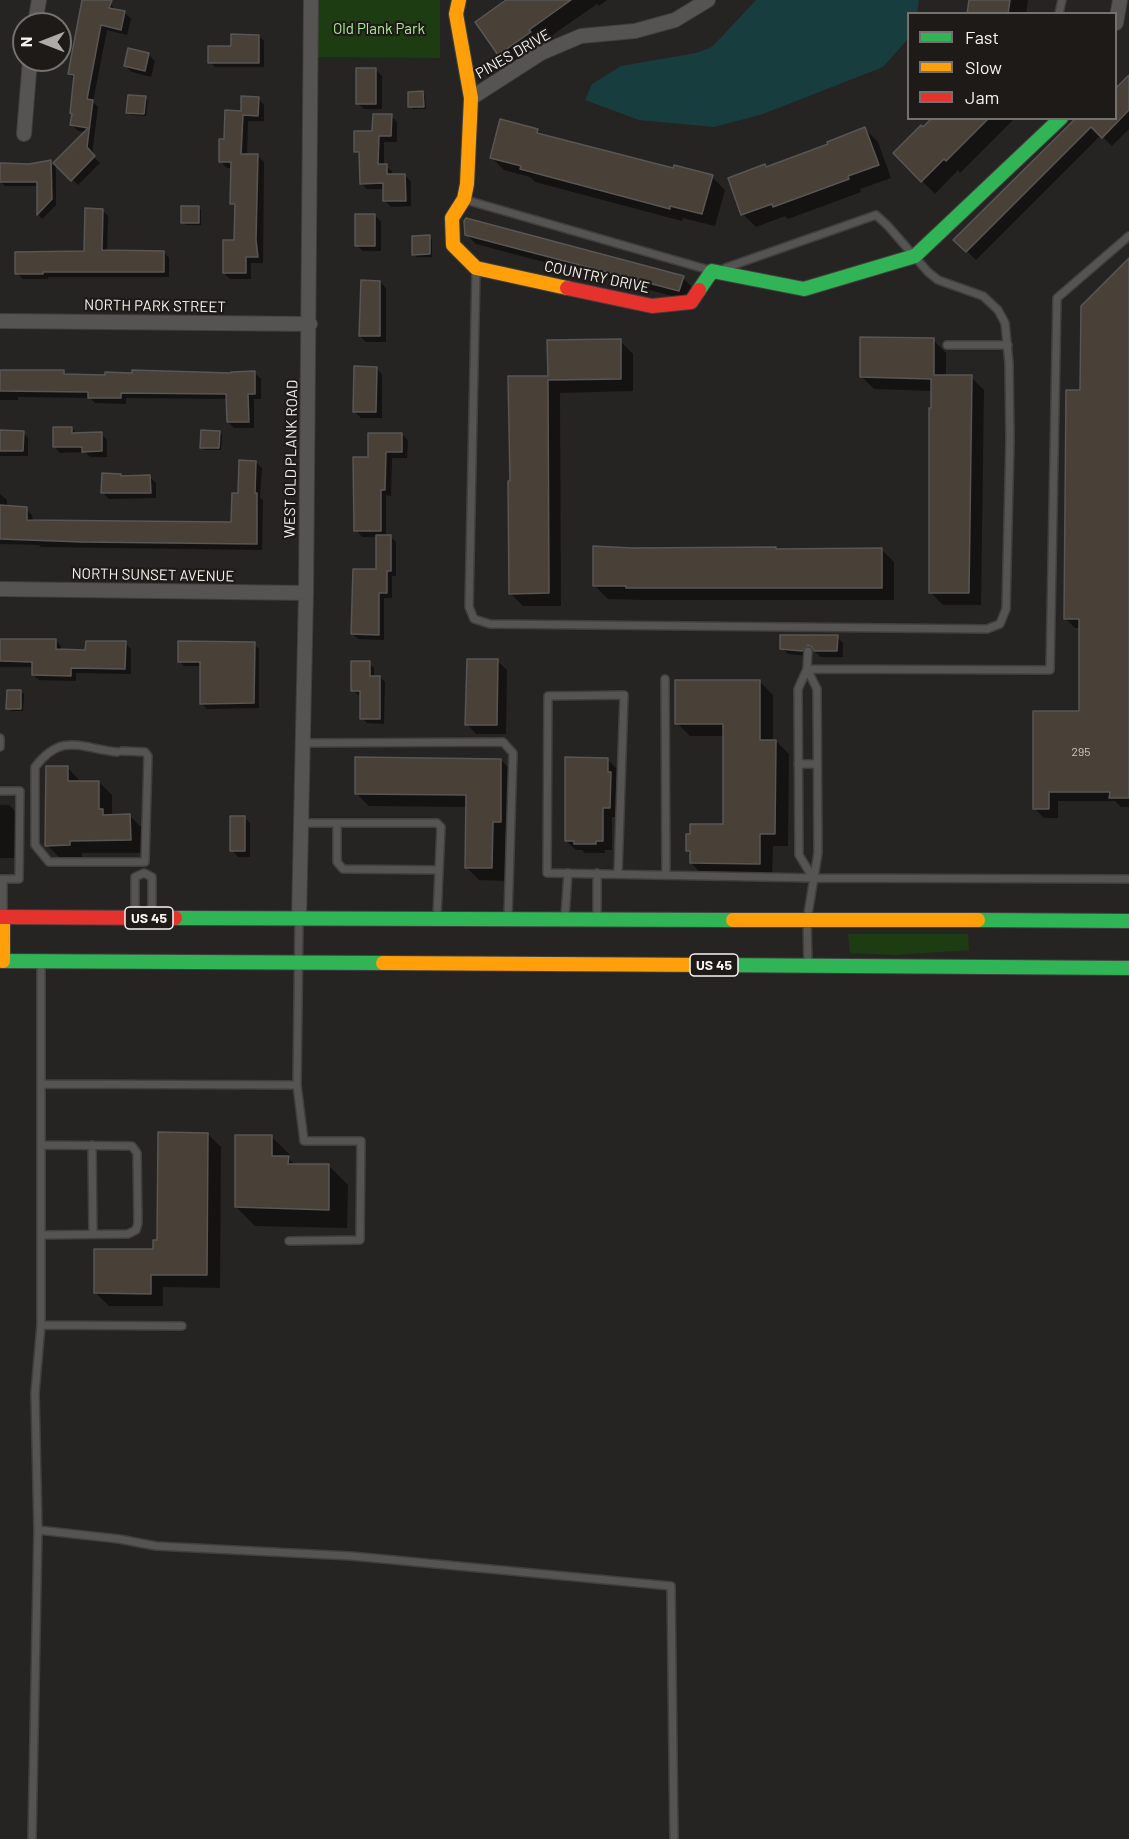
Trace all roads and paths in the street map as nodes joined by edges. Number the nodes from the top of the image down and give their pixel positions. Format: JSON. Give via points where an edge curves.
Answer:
{"nodes":[{"id":1,"x":311,"y":0,"type":"edge"},
{"id":2,"x":459,"y":0,"type":"edge"},
{"id":3,"x":708,"y":0,"type":"edge"},
{"id":4,"x":1120,"y":0,"type":"edge"},
{"id":5,"x":1117,"y":17,"type":"edge"},
{"id":6,"x":29,"y":72,"type":"edge"},
{"id":7,"x":471,"y":98,"type":"junction"},
{"id":8,"x":1059,"y":120,"type":"edge"},
{"id":9,"x":24,"y":134,"type":"dead end"},
{"id":10,"x":464,"y":199,"type":"junction"},
{"id":11,"x":1129,"y":236,"type":"edge"},
{"id":12,"x":915,"y":256,"type":"junction"},
{"id":13,"x":476,"y":268,"type":"junction"},
{"id":14,"x":712,"y":272,"type":"junction"},
{"id":15,"x":0,"y":321,"type":"edge"},
{"id":16,"x":310,"y":324,"type":"junction"},
{"id":17,"x":947,"y":345,"type":"dead end"},
{"id":18,"x":1008,"y":345,"type":"junction"},
{"id":19,"x":0,"y":589,"type":"edge"},
{"id":20,"x":306,"y":593,"type":"junction"},
{"id":21,"x":808,"y":651,"type":"dead end"},
{"id":22,"x":807,"y":669,"type":"junction"},
{"id":23,"x":665,"y":679,"type":"dead end"},
{"id":24,"x":0,"y":738,"type":"edge"},
{"id":25,"x":303,"y":743,"type":"junction"},
{"id":26,"x":0,"y":747,"type":"edge"},
{"id":27,"x":817,"y":764,"type":"junction"},
{"id":28,"x":798,"y":765,"type":"junction"},
{"id":29,"x":0,"y":791,"type":"edge"},
{"id":30,"x":301,"y":823,"type":"junction"},
{"id":31,"x":337,"y":823,"type":"junction"},
{"id":32,"x":145,"y":862,"type":"junction"},
{"id":33,"x":439,"y":870,"type":"junction"},
{"id":34,"x":144,"y":873,"type":"junction"},
{"id":35,"x":568,"y":873,"type":"junction"},
{"id":36,"x":597,"y":873,"type":"junction"},
{"id":37,"x":618,"y":873,"type":"junction"},
{"id":38,"x":666,"y":874,"type":"junction"},
{"id":39,"x":813,"y":878,"type":"junction"},
{"id":40,"x":2,"y":879,"type":"edge"},
{"id":41,"x":1129,"y":879,"type":"edge"},
{"id":42,"x":145,"y":916,"type":"junction"},
{"id":43,"x":2,"y":917,"type":"edge"},
{"id":44,"x":299,"y":919,"type":"junction"},
{"id":45,"x":437,"y":919,"type":"junction"},
{"id":46,"x":508,"y":919,"type":"junction"},
{"id":47,"x":565,"y":920,"type":"junction"},
{"id":48,"x":597,"y":920,"type":"junction"},
{"id":49,"x":807,"y":920,"type":"junction"},
{"id":50,"x":1129,"y":921,"type":"edge"},
{"id":51,"x":1,"y":962,"type":"edge"},
{"id":52,"x":41,"y":962,"type":"junction"},
{"id":53,"x":299,"y":963,"type":"junction"},
{"id":54,"x":808,"y":966,"type":"junction"},
{"id":55,"x":1128,"y":967,"type":"edge"},
{"id":56,"x":41,"y":1084,"type":"junction"},
{"id":57,"x":297,"y":1084,"type":"junction"},
{"id":58,"x":41,"y":1145,"type":"junction"},
{"id":59,"x":92,"y":1145,"type":"junction"},
{"id":60,"x":93,"y":1234,"type":"junction"},
{"id":61,"x":41,"y":1235,"type":"junction"},
{"id":62,"x":289,"y":1242,"type":"dead end"},
{"id":63,"x":41,"y":1325,"type":"junction"},
{"id":64,"x":182,"y":1326,"type":"dead end"},
{"id":65,"x":38,"y":1530,"type":"junction"},
{"id":66,"x":32,"y":1839,"type":"edge"},
{"id":67,"x":674,"y":1839,"type":"edge"}],
"edges":[{"from":1,"to":16,"type":"street","name":"WEST OLD PLANK ROAD"},
{"from":2,"to":7,"type":"main road","via":[[456,14]]},
{"from":3,"to":7,"type":"street","name":"PINES DRIVE","via":[[675,20],[635,31],[581,36],[541,53]]},
{"from":4,"to":5,"type":"street"},
{"from":6,"to":9,"type":"street"},
{"from":7,"to":10,"type":"main road"},
{"from":8,"to":12,"type":"main road"},
{"from":10,"to":13,"type":"main road","via":[[452,218],[453,245]]},
{"from":10,"to":14,"type":"lane"},
{"from":11,"to":22,"type":"lane","via":[[1057,298],[1050,670]]},
{"from":12,"to":14,"type":"main road","via":[[804,290]]},
{"from":12,"to":14,"type":"lane","via":[[876,215]]},
{"from":12,"to":18,"type":"lane","via":[[938,280],[983,296],[998,309]]},
{"from":13,"to":14,"type":"main road","name":"COUNTRY DRIVE","via":[[652,306],[692,302]]},
{"from":13,"to":18,"type":"lane","via":[[470,607],[474,619],[490,624],[808,631],[987,629],[1000,624],[1006,609]]},
{"from":15,"to":16,"type":"street","name":"NORTH PARK STREET"},
{"from":16,"to":20,"type":"street","name":"WEST OLD PLANK ROAD"},
{"from":17,"to":18,"type":"lane"},
{"from":19,"to":20,"type":"street","name":"NORTH SUNSET AVENUE"},
{"from":20,"to":25,"type":"street","name":"WEST OLD PLANK ROAD"},
{"from":21,"to":22,"type":"lane"},
{"from":22,"to":27,"type":"lane","via":[[817,689]]},
{"from":22,"to":28,"type":"lane","via":[[798,689]]},
{"from":23,"to":38,"type":"lane"},
{"from":24,"to":26,"type":"lane"},
{"from":25,"to":30,"type":"street","name":"WEST OLD PLANK ROAD"},
{"from":25,"to":46,"type":"lane","via":[[503,742],[513,753]]},
{"from":27,"to":28,"type":"lane"},
{"from":27,"to":39,"type":"lane","via":[[818,853]]},
{"from":28,"to":39,"type":"lane","via":[[799,855]]},
{"from":29,"to":40,"type":"lane","via":[[20,791],[19,879]]},
{"from":30,"to":31,"type":"lane"},
{"from":30,"to":44,"type":"street","name":"WEST OLD PLANK ROAD"},
{"from":31,"to":33,"type":"lane","via":[[337,862],[343,869]]},
{"from":31,"to":33,"type":"lane","via":[[437,823],[441,827]]},
{"from":32,"to":32,"type":"lane","via":[[49,862],[34,845],[34,767],[41,759],[60,745],[145,752]]},
{"from":32,"to":34,"type":"lane"},
{"from":33,"to":45,"type":"lane"},
{"from":34,"to":42,"type":"lane","via":[[152,877],[152,907]]},
{"from":34,"to":42,"type":"lane","via":[[135,877],[135,908]]},
{"from":35,"to":36,"type":"lane"},
{"from":35,"to":37,"type":"lane","via":[[547,873],[548,696],[624,695]]},
{"from":35,"to":47,"type":"lane"},
{"from":36,"to":37,"type":"lane"},
{"from":36,"to":48,"type":"lane"},
{"from":37,"to":38,"type":"lane"},
{"from":38,"to":39,"type":"lane"},
{"from":39,"to":41,"type":"lane"},
{"from":39,"to":49,"type":"lane"},
{"from":40,"to":43,"type":"lane"},
{"from":42,"to":43,"type":"main road","number":"US 45"},
{"from":42,"to":44,"type":"main road","number":"US 45"},
{"from":43,"to":51,"type":"main road"},
{"from":44,"to":45,"type":"main road","number":"US 45"},
{"from":44,"to":53,"type":"lane"},
{"from":45,"to":46,"type":"main road","number":"US 45"},
{"from":46,"to":47,"type":"main road","number":"US 45"},
{"from":47,"to":48,"type":"main road","number":"US 45"},
{"from":48,"to":49,"type":"main road","number":"US 45"},
{"from":49,"to":50,"type":"main road","number":"US 45"},
{"from":49,"to":54,"type":"lane"},
{"from":51,"to":52,"type":"main road","number":"US 45"},
{"from":52,"to":53,"type":"main road","number":"US 45"},
{"from":52,"to":56,"type":"lane"},
{"from":53,"to":54,"type":"main road","number":"US 45"},
{"from":53,"to":57,"type":"lane"},
{"from":54,"to":55,"type":"main road","number":"US 45"},
{"from":56,"to":57,"type":"lane"},
{"from":56,"to":58,"type":"lane"},
{"from":57,"to":62,"type":"lane","via":[[304,1141],[361,1141],[360,1240]]},
{"from":58,"to":59,"type":"lane"},
{"from":58,"to":61,"type":"lane"},
{"from":59,"to":60,"type":"lane"},
{"from":59,"to":60,"type":"lane","via":[[132,1146],[137,1153],[138,1223],[136,1230],[128,1234]]},
{"from":60,"to":61,"type":"lane"},
{"from":61,"to":63,"type":"lane"},
{"from":63,"to":64,"type":"lane"},
{"from":63,"to":65,"type":"lane","via":[[35,1393]]},
{"from":65,"to":66,"type":"lane"},
{"from":65,"to":67,"type":"lane","via":[[156,1546],[351,1556],[671,1586]]}]}
